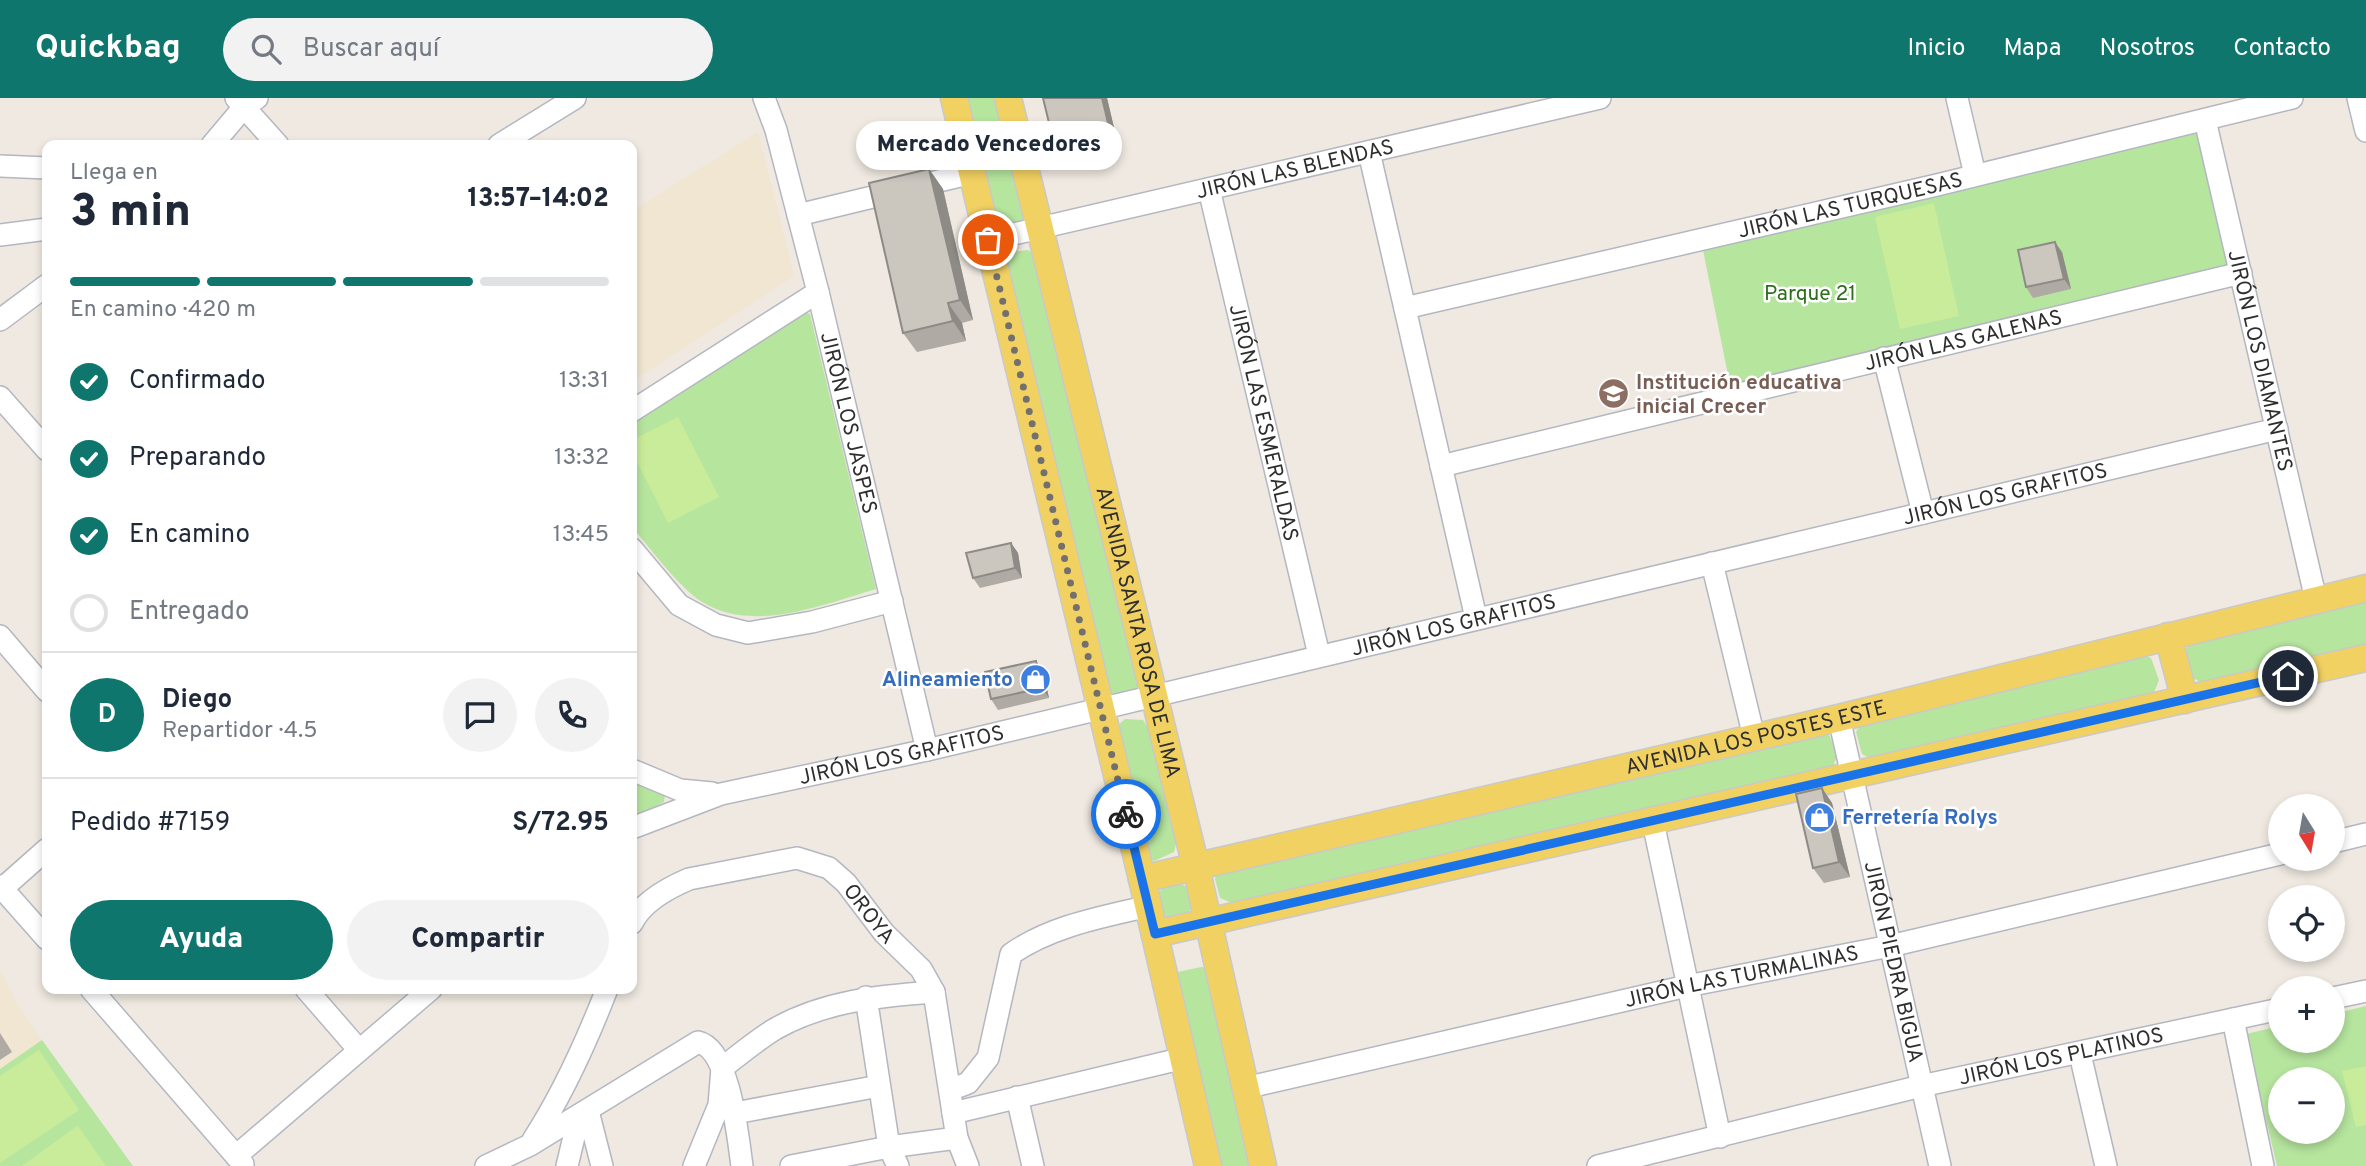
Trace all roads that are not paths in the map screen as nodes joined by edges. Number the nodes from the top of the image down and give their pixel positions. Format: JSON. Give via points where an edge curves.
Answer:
{"nodes":[{"id":1,"x":575,"y":98,"type":"edge"},
{"id":2,"x":764,"y":98,"type":"edge"},
{"id":3,"x":954,"y":98,"type":"edge"},
{"id":4,"x":1008,"y":98,"type":"edge"},
{"id":5,"x":1601,"y":98,"type":"edge"},
{"id":6,"x":1957,"y":98,"type":"edge"},
{"id":7,"x":2292,"y":98,"type":"edge"},
{"id":8,"x":2358,"y":98,"type":"edge"},
{"id":9,"x":246,"y":101,"type":"edge"},
{"id":10,"x":2205,"y":120,"type":"junction"},
{"id":11,"x":2366,"y":131,"type":"edge"},
{"id":12,"x":216,"y":140,"type":"edge"},
{"id":13,"x":274,"y":140,"type":"edge"},
{"id":14,"x":507,"y":140,"type":"edge"},
{"id":15,"x":1369,"y":152,"type":"junction"},
{"id":16,"x":0,"y":166,"type":"edge"},
{"id":17,"x":42,"y":168,"type":"edge"},
{"id":18,"x":972,"y":173,"type":"junction"},
{"id":19,"x":1975,"y":175,"type":"junction"},
{"id":20,"x":1209,"y":190,"type":"junction"},
{"id":21,"x":798,"y":215,"type":"junction"},
{"id":22,"x":1042,"y":228,"type":"junction"},
{"id":23,"x":42,"y":230,"type":"edge"},
{"id":24,"x":0,"y":235,"type":"edge"},
{"id":25,"x":988,"y":240,"type":"junction"},
{"id":26,"x":2241,"y":273,"type":"junction"},
{"id":27,"x":42,"y":289,"type":"edge"},
{"id":28,"x":818,"y":292,"type":"junction"},
{"id":29,"x":1405,"y":308,"type":"junction"},
{"id":30,"x":0,"y":319,"type":"edge"},
{"id":31,"x":1884,"y":358,"type":"junction"},
{"id":32,"x":0,"y":397,"type":"edge"},
{"id":33,"x":637,"y":408,"type":"edge"},
{"id":34,"x":2277,"y":429,"type":"junction"},
{"id":35,"x":42,"y":444,"type":"edge"},
{"id":36,"x":1441,"y":466,"type":"junction"},
{"id":37,"x":1923,"y":513,"type":"junction"},
{"id":38,"x":637,"y":555,"type":"edge"},
{"id":39,"x":1712,"y":563,"type":"junction"},
{"id":40,"x":2366,"y":588,"type":"edge"},
{"id":41,"x":2316,"y":600,"type":"junction"},
{"id":42,"x":892,"y":601,"type":"junction"},
{"id":43,"x":1476,"y":618,"type":"junction"},
{"id":44,"x":0,"y":636,"type":"edge"},
{"id":45,"x":2168,"y":636,"type":"junction"},
{"id":46,"x":1319,"y":655,"type":"junction"},
{"id":47,"x":2366,"y":658,"type":"edge"},
{"id":48,"x":42,"y":685,"type":"edge"},
{"id":49,"x":1153,"y":696,"type":"junction"},
{"id":50,"x":2185,"y":700,"type":"junction"},
{"id":51,"x":1099,"y":709,"type":"junction"},
{"id":52,"x":1839,"y":718,"type":"junction"},
{"id":53,"x":1754,"y":737,"type":"junction"},
{"id":54,"x":927,"y":750,"type":"junction"},
{"id":55,"x":637,"y":772,"type":"edge"},
{"id":56,"x":1852,"y":778,"type":"junction"},
{"id":57,"x":721,"y":794,"type":"junction"},
{"id":58,"x":1653,"y":822,"type":"junction"},
{"id":59,"x":637,"y":826,"type":"edge"},
{"id":60,"x":2366,"y":834,"type":"edge"},
{"id":61,"x":2345,"y":839,"type":"edge"},
{"id":62,"x":42,"y":853,"type":"edge"},
{"id":63,"x":2268,"y":857,"type":"edge"},
{"id":64,"x":1196,"y":867,"type":"junction"},
{"id":65,"x":1142,"y":879,"type":"junction"},
{"id":66,"x":2,"y":887,"type":"edge"},
{"id":67,"x":1149,"y":906,"type":"junction"},
{"id":68,"x":637,"y":916,"type":"edge"},
{"id":69,"x":1209,"y":922,"type":"junction"},
{"id":70,"x":42,"y":933,"type":"edge"},
{"id":71,"x":1155,"y":934,"type":"junction"},
{"id":72,"x":1891,"y":946,"type":"junction"},
{"id":73,"x":1687,"y":986,"type":"junction"},
{"id":74,"x":2366,"y":991,"type":"edge"},
{"id":75,"x":934,"y":992,"type":"junction"},
{"id":76,"x":95,"y":994,"type":"edge"},
{"id":77,"x":310,"y":994,"type":"edge"},
{"id":78,"x":425,"y":994,"type":"edge"},
{"id":79,"x":605,"y":994,"type":"edge"},
{"id":80,"x":2345,"y":995,"type":"edge"},
{"id":81,"x":866,"y":997,"type":"junction"},
{"id":82,"x":2268,"y":1012,"type":"edge"},
{"id":83,"x":2233,"y":1019,"type":"junction"},
{"id":84,"x":359,"y":1051,"type":"junction"},
{"id":85,"x":2080,"y":1054,"type":"junction"},
{"id":86,"x":1184,"y":1058,"type":"junction"},
{"id":87,"x":722,"y":1068,"type":"junction"},
{"id":88,"x":879,"y":1086,"type":"junction"},
{"id":89,"x":1921,"y":1086,"type":"junction"},
{"id":90,"x":1245,"y":1088,"type":"junction"},
{"id":91,"x":950,"y":1090,"type":"junction"},
{"id":92,"x":1017,"y":1097,"type":"junction"},
{"id":93,"x":584,"y":1113,"type":"junction"},
{"id":94,"x":735,"y":1113,"type":"junction"},
{"id":95,"x":953,"y":1113,"type":"junction"},
{"id":96,"x":1720,"y":1137,"type":"junction"},
{"id":97,"x":957,"y":1138,"type":"junction"},
{"id":98,"x":514,"y":1155,"type":"edge"},
{"id":99,"x":893,"y":1156,"type":"edge"},
{"id":100,"x":241,"y":1161,"type":"edge"},
{"id":101,"x":822,"y":1163,"type":"edge"},
{"id":102,"x":486,"y":1166,"type":"edge"},
{"id":103,"x":567,"y":1166,"type":"edge"},
{"id":104,"x":602,"y":1166,"type":"edge"},
{"id":105,"x":695,"y":1166,"type":"edge"},
{"id":106,"x":742,"y":1166,"type":"edge"},
{"id":107,"x":791,"y":1166,"type":"edge"},
{"id":108,"x":968,"y":1166,"type":"edge"},
{"id":109,"x":1032,"y":1166,"type":"edge"},
{"id":110,"x":1208,"y":1166,"type":"edge"},
{"id":111,"x":1263,"y":1166,"type":"edge"},
{"id":112,"x":1598,"y":1166,"type":"edge"},
{"id":113,"x":1940,"y":1166,"type":"edge"},
{"id":114,"x":2106,"y":1166,"type":"edge"},
{"id":115,"x":2263,"y":1166,"type":"edge"}],
"edges":[{"from":1,"to":14,"type":"street"},
{"from":2,"to":21,"type":"street","name":"JIRÓN LOS JASPES"},
{"from":3,"to":18,"type":"main road"},
{"from":4,"to":22,"type":"main road","name":"AVENIDA SANTA ROSA DE LIMA"},
{"from":5,"to":15,"type":"street","name":"JIRÓN LAS BLENDAS"},
{"from":6,"to":19,"type":"street"},
{"from":7,"to":10,"type":"street","name":"JIRÓN LAS TURQUESAS"},
{"from":8,"to":11,"type":"street"},
{"from":9,"to":12,"type":"street"},
{"from":9,"to":13,"type":"street"},
{"from":10,"to":19,"type":"street","name":"JIRÓN LAS TURQUESAS"},
{"from":10,"to":26,"type":"street","name":"JIRÓN LOS DIAMANTES"},
{"from":15,"to":20,"type":"street","name":"JIRÓN LAS BLENDAS"},
{"from":15,"to":29,"type":"street"},
{"from":16,"to":17,"type":"street"},
{"from":18,"to":21,"type":"street"},
{"from":18,"to":25,"type":"main road"},
{"from":19,"to":29,"type":"street","name":"JIRÓN LAS TURQUESAS"},
{"from":20,"to":22,"type":"street","name":"JIRÓN LAS BLENDAS"},
{"from":20,"to":46,"type":"street","name":"JIRÓN LAS ESMERALDAS"},
{"from":21,"to":28,"type":"street","name":"JIRÓN LOS JASPES"},
{"from":22,"to":25,"type":"street","name":"JIRÓN LAS BLENDAS"},
{"from":22,"to":49,"type":"main road","name":"AVENIDA SANTA ROSA DE LIMA"},
{"from":23,"to":24,"type":"street"},
{"from":25,"to":51,"type":"main road"},
{"from":26,"to":31,"type":"street","name":"JIRÓN LAS GALENAS"},
{"from":26,"to":34,"type":"street","name":"JIRÓN LOS DIAMANTES"},
{"from":27,"to":30,"type":"street"},
{"from":28,"to":33,"type":"street"},
{"from":28,"to":42,"type":"street","name":"JIRÓN LOS JASPES"},
{"from":29,"to":36,"type":"street"},
{"from":31,"to":36,"type":"street","name":"JIRÓN LAS GALENAS"},
{"from":31,"to":37,"type":"street"},
{"from":32,"to":35,"type":"street"},
{"from":34,"to":37,"type":"street","name":"JIRÓN LOS GRAFITOS"},
{"from":34,"to":41,"type":"street","name":"JIRÓN LOS DIAMANTES"},
{"from":36,"to":43,"type":"street"},
{"from":37,"to":39,"type":"street","name":"JIRÓN LOS GRAFITOS"},
{"from":38,"to":42,"type":"street","via":[[679,605],[716,625],[748,633]]},
{"from":39,"to":43,"type":"street","name":"JIRÓN LOS GRAFITOS"},
{"from":39,"to":53,"type":"street"},
{"from":40,"to":41,"type":"main road","name":"AVENIDA LOS POSTES ESTE"},
{"from":41,"to":45,"type":"main road","name":"AVENIDA LOS POSTES ESTE"},
{"from":42,"to":54,"type":"street","name":"JIRÓN LOS JASPES"},
{"from":43,"to":46,"type":"street","name":"JIRÓN LOS GRAFITOS"},
{"from":44,"to":48,"type":"street"},
{"from":45,"to":50,"type":"main road"},
{"from":45,"to":52,"type":"main road","name":"AVENIDA LOS POSTES ESTE"},
{"from":46,"to":49,"type":"street","name":"JIRÓN LOS GRAFITOS"},
{"from":47,"to":50,"type":"main road"},
{"from":49,"to":51,"type":"street","name":"JIRÓN LOS GRAFITOS"},
{"from":49,"to":64,"type":"main road","name":"AVENIDA SANTA ROSA DE LIMA"},
{"from":50,"to":56,"type":"main road"},
{"from":51,"to":54,"type":"street","name":"JIRÓN LOS GRAFITOS"},
{"from":51,"to":65,"type":"main road"},
{"from":52,"to":53,"type":"main road","name":"AVENIDA LOS POSTES ESTE"},
{"from":52,"to":56,"type":"street","name":"JIRÓN PIEDRA BIGUA"},
{"from":53,"to":64,"type":"main road","name":"AVENIDA LOS POSTES ESTE"},
{"from":54,"to":57,"type":"street","name":"JIRÓN LOS GRAFITOS"},
{"from":55,"to":57,"type":"street","via":[[680,790]]},
{"from":56,"to":58,"type":"main road"},
{"from":56,"to":72,"type":"street","name":"JIRÓN PIEDRA BIGUA"},
{"from":57,"to":59,"type":"street","name":"JIRÓN LOS GRAFITOS"},
{"from":58,"to":69,"type":"main road"},
{"from":58,"to":73,"type":"street"},
{"from":60,"to":61,"type":"street"},
{"from":62,"to":66,"type":"street"},
{"from":63,"to":72,"type":"street","name":"JIRÓN LAS TURMALINAS"},
{"from":64,"to":65,"type":"main road","name":"AVENIDA LOS POSTES ESTE"},
{"from":64,"to":69,"type":"main road","name":"AVENIDA SANTA ROSA DE LIMA"},
{"from":65,"to":67,"type":"main road"},
{"from":66,"to":70,"type":"street"},
{"from":67,"to":71,"type":"main road"},
{"from":67,"to":91,"type":"street","via":[[1030,940],[1011,954],[988,1058],[968,1083]]},
{"from":68,"to":75,"type":"street","name":"OROYA","via":[[643,907],[689,879],[797,858],[814,861],[846,883],[884,933],[921,969]]},
{"from":69,"to":71,"type":"main road"},
{"from":69,"to":90,"type":"main road","name":"AVENIDA SANTA ROSA DE LIMA"},
{"from":71,"to":86,"type":"main road"},
{"from":72,"to":73,"type":"street","name":"JIRÓN LAS TURMALINAS"},
{"from":72,"to":89,"type":"street","name":"JIRÓN PIEDRA BIGUA"},
{"from":73,"to":90,"type":"street","name":"JIRÓN LAS TURMALINAS"},
{"from":73,"to":96,"type":"street"},
{"from":74,"to":80,"type":"street"},
{"from":75,"to":81,"type":"street"},
{"from":75,"to":91,"type":"street","name":"OROYA"},
{"from":76,"to":100,"type":"street"},
{"from":77,"to":84,"type":"street"},
{"from":78,"to":84,"type":"street"},
{"from":79,"to":98,"type":"street","via":[[559,1099]]},
{"from":81,"to":87,"type":"street","via":[[806,1015],[775,1030]]},
{"from":81,"to":88,"type":"street"},
{"from":82,"to":83,"type":"street","name":"JIRÓN LOS PLATINOS"},
{"from":83,"to":85,"type":"street","name":"JIRÓN LOS PLATINOS"},
{"from":83,"to":115,"type":"street"},
{"from":84,"to":100,"type":"street"},
{"from":85,"to":89,"type":"street","name":"JIRÓN LOS PLATINOS"},
{"from":85,"to":114,"type":"street"},
{"from":86,"to":92,"type":"street"},
{"from":86,"to":110,"type":"main road"},
{"from":87,"to":93,"type":"street","via":[[703,1042],[666,1059]]},
{"from":87,"to":94,"type":"street"},
{"from":87,"to":105,"type":"street","via":[[719,1104]]},
{"from":88,"to":94,"type":"street"},
{"from":88,"to":99,"type":"street"},
{"from":89,"to":96,"type":"street","name":"JIRÓN LOS PLATINOS"},
{"from":89,"to":113,"type":"street","name":"JIRÓN PIEDRA BIGUA"},
{"from":90,"to":111,"type":"main road","name":"AVENIDA SANTA ROSA DE LIMA"},
{"from":91,"to":95,"type":"street","name":"OROYA"},
{"from":92,"to":95,"type":"street"},
{"from":92,"to":109,"type":"street"},
{"from":93,"to":98,"type":"street"},
{"from":93,"to":103,"type":"street"},
{"from":93,"to":104,"type":"street"},
{"from":94,"to":106,"type":"street"},
{"from":95,"to":97,"type":"street","name":"OROYA"},
{"from":96,"to":112,"type":"street","name":"JIRÓN LOS PLATINOS"},
{"from":97,"to":99,"type":"street"},
{"from":97,"to":108,"type":"street","name":"OROYA"},
{"from":98,"to":102,"type":"street"},
{"from":99,"to":101,"type":"street"},
{"from":101,"to":107,"type":"street"}]}
